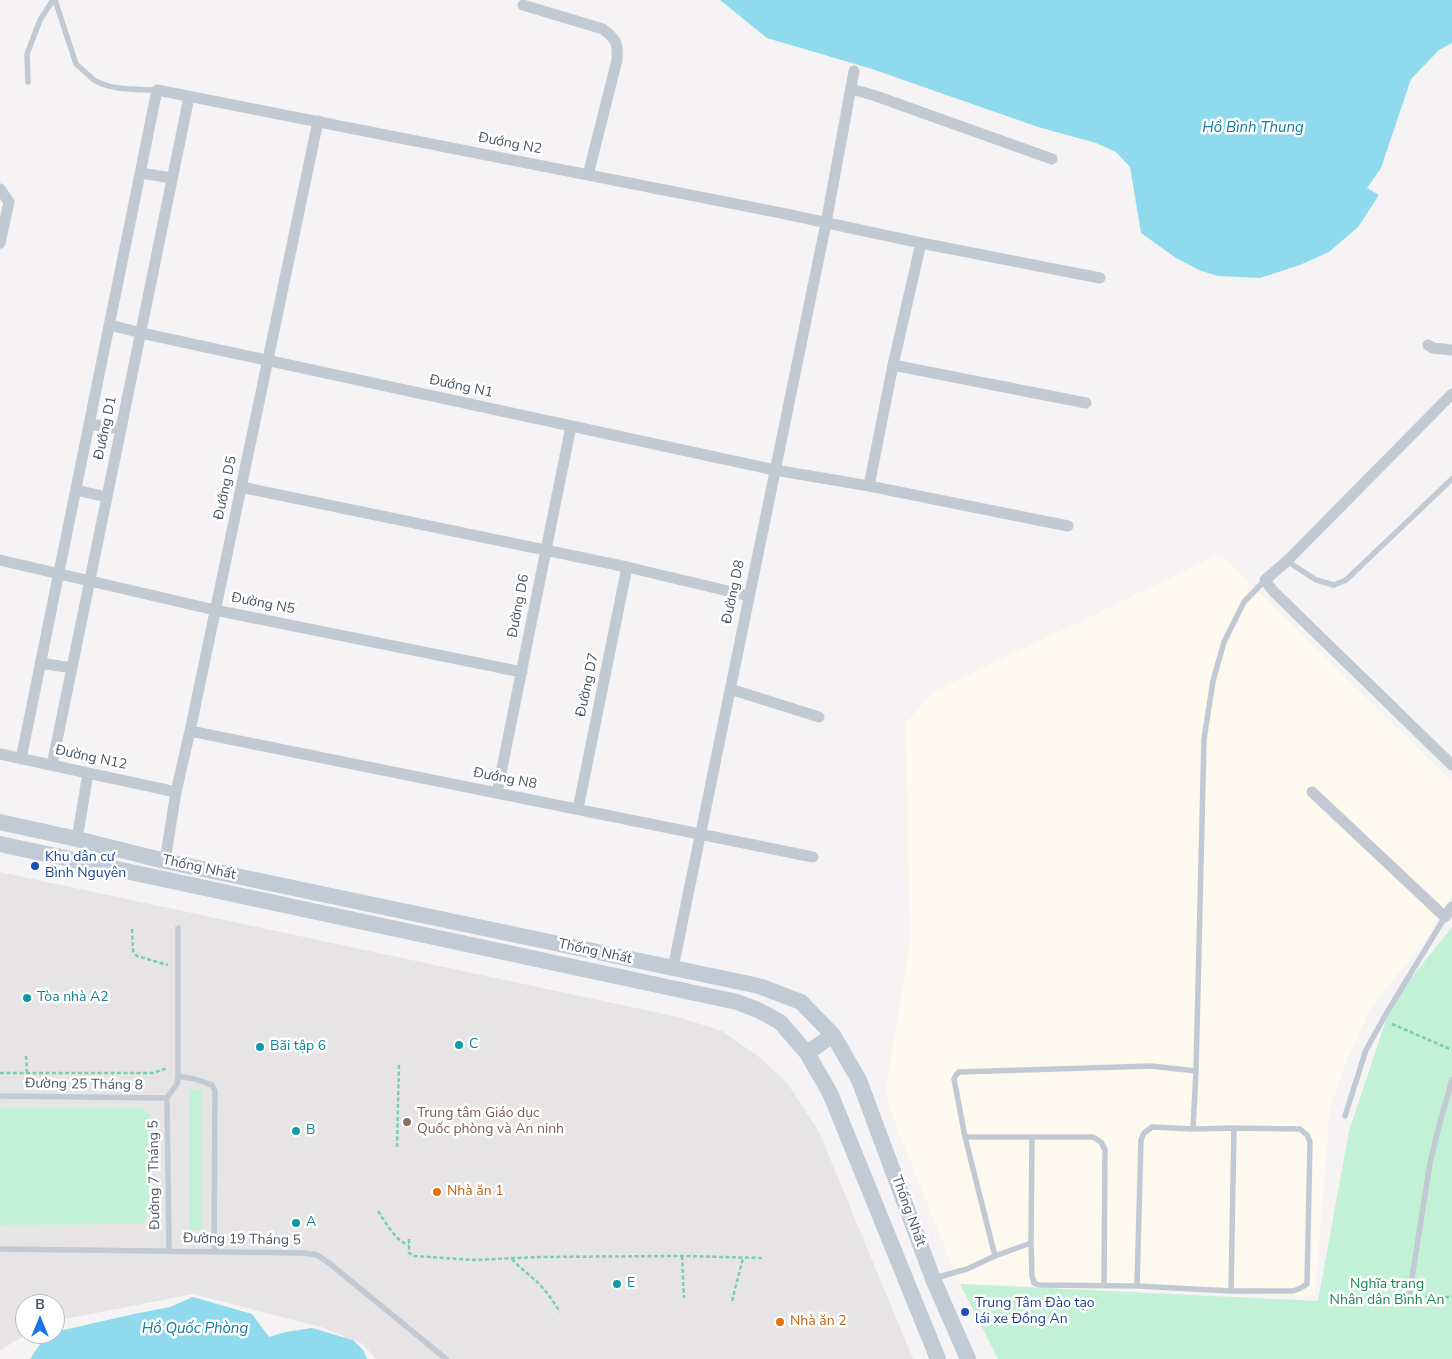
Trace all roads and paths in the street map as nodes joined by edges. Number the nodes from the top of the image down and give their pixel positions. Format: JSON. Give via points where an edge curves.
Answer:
{"nodes":[{"id":1,"x":54,"y":0,"type":"edge"},
{"id":2,"x":523,"y":5,"type":"dead end"},
{"id":3,"x":854,"y":71,"type":"dead end"},
{"id":4,"x":28,"y":82,"type":"dead end"},
{"id":5,"x":851,"y":89,"type":"junction"},
{"id":6,"x":158,"y":90,"type":"junction"},
{"id":7,"x":189,"y":97,"type":"junction"},
{"id":8,"x":318,"y":122,"type":"junction"},
{"id":9,"x":1052,"y":159,"type":"dead end"},
{"id":10,"x":140,"y":173,"type":"junction"},
{"id":11,"x":588,"y":175,"type":"junction"},
{"id":12,"x":172,"y":178,"type":"junction"},
{"id":13,"x":0,"y":189,"type":"edge"},
{"id":14,"x":826,"y":223,"type":"junction"},
{"id":15,"x":0,"y":243,"type":"edge"},
{"id":16,"x":922,"y":243,"type":"junction"},
{"id":17,"x":1100,"y":278,"type":"dead end"},
{"id":18,"x":110,"y":325,"type":"junction"},
{"id":19,"x":140,"y":333,"type":"junction"},
{"id":20,"x":1428,"y":345,"type":"dead end"},
{"id":21,"x":1452,"y":350,"type":"edge"},
{"id":22,"x":268,"y":360,"type":"junction"},
{"id":23,"x":894,"y":365,"type":"junction"},
{"id":24,"x":1452,"y":394,"type":"edge"},
{"id":25,"x":1086,"y":403,"type":"dead end"},
{"id":26,"x":89,"y":424,"type":"junction"},
{"id":27,"x":571,"y":426,"type":"junction"},
{"id":28,"x":121,"y":429,"type":"junction"},
{"id":29,"x":775,"y":470,"type":"junction"},
{"id":30,"x":1452,"y":479,"type":"edge"},
{"id":31,"x":868,"y":486,"type":"junction"},
{"id":32,"x":241,"y":487,"type":"junction"},
{"id":33,"x":76,"y":490,"type":"junction"},
{"id":34,"x":107,"y":497,"type":"junction"},
{"id":35,"x":1068,"y":526,"type":"dead end"},
{"id":36,"x":546,"y":550,"type":"junction"},
{"id":37,"x":0,"y":560,"type":"edge"},
{"id":38,"x":1287,"y":561,"type":"junction"},
{"id":39,"x":627,"y":567,"type":"junction"},
{"id":40,"x":59,"y":573,"type":"junction"},
{"id":41,"x":90,"y":580,"type":"junction"},
{"id":42,"x":1265,"y":580,"type":"junction"},
{"id":43,"x":749,"y":596,"type":"junction"},
{"id":44,"x":216,"y":610,"type":"junction"},
{"id":45,"x":40,"y":663,"type":"junction"},
{"id":46,"x":72,"y":668,"type":"junction"},
{"id":47,"x":522,"y":672,"type":"junction"},
{"id":48,"x":730,"y":689,"type":"junction"},
{"id":49,"x":819,"y":717,"type":"dead end"},
{"id":50,"x":190,"y":731,"type":"junction"},
{"id":51,"x":0,"y":754,"type":"edge"},
{"id":52,"x":21,"y":758,"type":"junction"},
{"id":53,"x":52,"y":765,"type":"junction"},
{"id":54,"x":1452,"y":765,"type":"edge"},
{"id":55,"x":88,"y":773,"type":"junction"},
{"id":56,"x":176,"y":792,"type":"junction"},
{"id":57,"x":1312,"y":792,"type":"dead end"},
{"id":58,"x":497,"y":793,"type":"junction"},
{"id":59,"x":578,"y":809,"type":"junction"},
{"id":60,"x":0,"y":822,"type":"edge"},
{"id":61,"x":700,"y":834,"type":"junction"},
{"id":62,"x":77,"y":839,"type":"junction"},
{"id":63,"x":0,"y":844,"type":"edge"},
{"id":64,"x":814,"y":857,"type":"dead end"},
{"id":65,"x":165,"y":861,"type":"junction"},
{"id":66,"x":159,"y":878,"type":"junction"},
{"id":67,"x":1448,"y":912,"type":"edge"},
{"id":68,"x":178,"y":928,"type":"dead end"},
{"id":69,"x":132,"y":929,"type":"dead end"},
{"id":70,"x":174,"y":967,"type":"dead end"},
{"id":71,"x":672,"y":968,"type":"junction"},
{"id":72,"x":1391,"y":1023,"type":"dead end"},
{"id":73,"x":833,"y":1035,"type":"junction"},
{"id":74,"x":1452,"y":1050,"type":"edge"},
{"id":75,"x":807,"y":1053,"type":"junction"},
{"id":76,"x":26,"y":1056,"type":"dead end"},
{"id":77,"x":399,"y":1064,"type":"dead end"},
{"id":78,"x":170,"y":1065,"type":"dead end"},
{"id":79,"x":1196,"y":1071,"type":"junction"},
{"id":80,"x":0,"y":1073,"type":"edge"},
{"id":81,"x":27,"y":1073,"type":"junction"},
{"id":82,"x":178,"y":1076,"type":"junction"},
{"id":83,"x":1452,"y":1080,"type":"edge"},
{"id":84,"x":0,"y":1096,"type":"edge"},
{"id":85,"x":167,"y":1098,"type":"junction"},
{"id":86,"x":1345,"y":1116,"type":"dead end"},
{"id":87,"x":1234,"y":1128,"type":"junction"},
{"id":88,"x":1193,"y":1129,"type":"junction"},
{"id":89,"x":964,"y":1137,"type":"junction"},
{"id":90,"x":1032,"y":1137,"type":"junction"},
{"id":91,"x":397,"y":1147,"type":"dead end"},
{"id":92,"x":378,"y":1211,"type":"dead end"},
{"id":93,"x":409,"y":1239,"type":"dead end"},
{"id":94,"x":1031,"y":1243,"type":"junction"},
{"id":95,"x":409,"y":1244,"type":"junction"},
{"id":96,"x":0,"y":1249,"type":"edge"},
{"id":97,"x":169,"y":1251,"type":"junction"},
{"id":98,"x":214,"y":1252,"type":"junction"},
{"id":99,"x":682,"y":1256,"type":"junction"},
{"id":100,"x":996,"y":1256,"type":"junction"},
{"id":101,"x":743,"y":1258,"type":"junction"},
{"id":102,"x":763,"y":1258,"type":"dead end"},
{"id":103,"x":512,"y":1259,"type":"junction"},
{"id":104,"x":933,"y":1279,"type":"junction"},
{"id":105,"x":1104,"y":1284,"type":"junction"},
{"id":106,"x":1137,"y":1286,"type":"junction"},
{"id":107,"x":1231,"y":1291,"type":"junction"},
{"id":108,"x":684,"y":1298,"type":"dead end"},
{"id":109,"x":1409,"y":1298,"type":"dead end"},
{"id":110,"x":732,"y":1301,"type":"dead end"},
{"id":111,"x":560,"y":1312,"type":"dead end"},
{"id":112,"x":446,"y":1359,"type":"edge"},
{"id":113,"x":938,"y":1359,"type":"edge"},
{"id":114,"x":968,"y":1359,"type":"edge"}],
"edges":[{"from":1,"to":4,"type":"lane","via":[[40,20],[27,54]]},
{"from":1,"to":6,"type":"lane","via":[[76,64],[84,71],[96,81],[112,87]]},
{"from":2,"to":11,"type":"street","via":[[603,29],[618,45]]},
{"from":3,"to":5,"type":"street","name":"Đường D8"},
{"from":5,"to":9,"type":"street"},
{"from":5,"to":14,"type":"street","name":"Đường D8"},
{"from":6,"to":7,"type":"street","name":"Đướng N2"},
{"from":6,"to":10,"type":"street","name":"Đướng D1"},
{"from":7,"to":8,"type":"street","name":"Đướng N2"},
{"from":7,"to":12,"type":"street","name":"Đướng D1"},
{"from":8,"to":11,"type":"street","name":"Đướng N2"},
{"from":8,"to":22,"type":"street","name":"Đướng D5"},
{"from":10,"to":12,"type":"street"},
{"from":10,"to":18,"type":"street","name":"Đướng D1"},
{"from":11,"to":14,"type":"street","name":"Đướng N2"},
{"from":12,"to":19,"type":"street","name":"Đướng D1"},
{"from":13,"to":15,"type":"street","via":[[9,202]]},
{"from":14,"to":16,"type":"street","name":"Đướng N2"},
{"from":14,"to":29,"type":"street","name":"Đường D8"},
{"from":16,"to":17,"type":"street","name":"Đướng N2"},
{"from":16,"to":23,"type":"street"},
{"from":18,"to":19,"type":"street","name":"Đướng N1"},
{"from":18,"to":26,"type":"street","name":"Đướng D1"},
{"from":19,"to":22,"type":"street","name":"Đướng N1"},
{"from":19,"to":28,"type":"street","name":"Đướng D1"},
{"from":20,"to":21,"type":"street"},
{"from":22,"to":27,"type":"street","name":"Đướng N1"},
{"from":22,"to":32,"type":"street","name":"Đướng D5"},
{"from":23,"to":25,"type":"street"},
{"from":23,"to":31,"type":"street"},
{"from":24,"to":38,"type":"street"},
{"from":26,"to":28,"type":"street"},
{"from":26,"to":33,"type":"street","name":"Đướng D1"},
{"from":27,"to":29,"type":"street","name":"Đướng N1"},
{"from":27,"to":36,"type":"street","name":"Đường D6"},
{"from":28,"to":34,"type":"street","name":"Đướng D1"},
{"from":29,"to":31,"type":"street","name":"Đướng N1"},
{"from":29,"to":43,"type":"street","name":"Đường D8"},
{"from":30,"to":38,"type":"lane","via":[[1346,580],[1334,585],[1316,580]]},
{"from":31,"to":35,"type":"street","name":"Đướng N1"},
{"from":32,"to":36,"type":"street"},
{"from":32,"to":44,"type":"street","name":"Đướng D5"},
{"from":33,"to":34,"type":"street"},
{"from":33,"to":40,"type":"street","name":"Đướng D1"},
{"from":34,"to":41,"type":"street","name":"Đướng D1"},
{"from":36,"to":39,"type":"street"},
{"from":36,"to":47,"type":"street","name":"Đường D6"},
{"from":37,"to":40,"type":"street","name":"Đường N5"},
{"from":38,"to":42,"type":"street"},
{"from":39,"to":43,"type":"street"},
{"from":39,"to":59,"type":"street","name":"Đường D7"},
{"from":40,"to":41,"type":"street","name":"Đường N5"},
{"from":40,"to":45,"type":"street","name":"Đướng D1"},
{"from":41,"to":44,"type":"street","name":"Đường N5"},
{"from":41,"to":46,"type":"street","name":"Đướng D1"},
{"from":42,"to":54,"type":"street"},
{"from":42,"to":79,"type":"lane","via":[[1244,602],[1224,642],[1213,681],[1204,739]]},
{"from":43,"to":48,"type":"street","name":"Đường D8"},
{"from":44,"to":47,"type":"street","name":"Đường N5"},
{"from":44,"to":50,"type":"street","name":"Đướng D5"},
{"from":45,"to":46,"type":"street"},
{"from":45,"to":52,"type":"street","name":"Đướng D1"},
{"from":46,"to":53,"type":"street","name":"Đướng D1"},
{"from":47,"to":58,"type":"street","name":"Đường D6"},
{"from":48,"to":49,"type":"street"},
{"from":48,"to":61,"type":"street","name":"Đường D8"},
{"from":50,"to":56,"type":"street","name":"Đướng D5"},
{"from":50,"to":58,"type":"street","name":"Đướng N8"},
{"from":51,"to":52,"type":"street","name":"Đường N12"},
{"from":52,"to":53,"type":"street","name":"Đường N12"},
{"from":53,"to":55,"type":"street","name":"Đường N12"},
{"from":55,"to":56,"type":"street","name":"Đường N12"},
{"from":55,"to":62,"type":"street"},
{"from":56,"to":65,"type":"street","name":"Đướng D5"},
{"from":57,"to":67,"type":"street"},
{"from":58,"to":59,"type":"street","name":"Đướng N8"},
{"from":59,"to":61,"type":"street","name":"Đướng N8"},
{"from":60,"to":62,"type":"main road","name":"Thống Nhất"},
{"from":61,"to":64,"type":"street","name":"Đướng N8"},
{"from":61,"to":71,"type":"street","name":"Đường D8"},
{"from":62,"to":65,"type":"main road","name":"Thống Nhất"},
{"from":63,"to":66,"type":"main road","name":"Thống Nhất"},
{"from":65,"to":66,"type":"main road"},
{"from":65,"to":71,"type":"main road","name":"Thống Nhất"},
{"from":66,"to":75,"type":"main road","name":"Thống Nhất","via":[[737,1002],[780,1022]]},
{"from":67,"to":86,"type":"lane","via":[[1366,1050]]},
{"from":68,"to":82,"type":"lane"},
{"from":69,"to":70,"type":"path","via":[[133,951],[137,956]]},
{"from":71,"to":73,"type":"main road","name":"Thống Nhất","via":[[759,986],[801,1002]]},
{"from":72,"to":74,"type":"path"},
{"from":73,"to":75,"type":"main road"},
{"from":73,"to":104,"type":"main road","name":"Thống Nhất","via":[[859,1080]]},
{"from":75,"to":113,"type":"main road","name":"Thống Nhất","via":[[830,1093]]},
{"from":76,"to":81,"type":"path"},
{"from":77,"to":91,"type":"path"},
{"from":78,"to":81,"type":"path","via":[[153,1073]]},
{"from":79,"to":88,"type":"lane"},
{"from":79,"to":89,"type":"lane","via":[[1151,1066],[959,1072],[954,1079]]},
{"from":80,"to":81,"type":"path"},
{"from":82,"to":85,"type":"lane","via":[[177,1084]]},
{"from":82,"to":98,"type":"lane","via":[[206,1082],[215,1091]]},
{"from":83,"to":109,"type":"lane","via":[[1430,1162]]},
{"from":84,"to":85,"type":"lane","name":"Đường 25 Tháng 8"},
{"from":85,"to":97,"type":"lane","name":"Đường 7 Tháng 5"},
{"from":87,"to":88,"type":"lane"},
{"from":87,"to":107,"type":"lane"},
{"from":87,"to":107,"type":"lane","via":[[1300,1129],[1308,1135],[1310,1152],[1307,1284],[1293,1291]]},
{"from":88,"to":106,"type":"lane","via":[[1152,1127],[1141,1140]]},
{"from":89,"to":90,"type":"lane"},
{"from":89,"to":100,"type":"lane"},
{"from":90,"to":94,"type":"lane"},
{"from":90,"to":105,"type":"lane","via":[[1093,1137],[1105,1150]]},
{"from":92,"to":95,"type":"path","via":[[398,1240]]},
{"from":93,"to":95,"type":"path"},
{"from":94,"to":100,"type":"lane"},
{"from":94,"to":105,"type":"lane","via":[[1034,1283]]},
{"from":95,"to":103,"type":"path","via":[[409,1253],[414,1256]]},
{"from":96,"to":97,"type":"lane","name":"Đường 19 Tháng 5"},
{"from":97,"to":98,"type":"lane","name":"Đường 19 Tháng 5"},
{"from":98,"to":112,"type":"lane","name":"Đường 19 Tháng 5","via":[[318,1255]]},
{"from":99,"to":101,"type":"path"},
{"from":99,"to":103,"type":"path"},
{"from":99,"to":108,"type":"path"},
{"from":100,"to":104,"type":"lane"},
{"from":101,"to":102,"type":"path"},
{"from":101,"to":110,"type":"path"},
{"from":103,"to":111,"type":"path","via":[[550,1296]]},
{"from":104,"to":114,"type":"main road","name":"Thống Nhất"},
{"from":105,"to":106,"type":"lane"},
{"from":106,"to":107,"type":"lane"}]}
